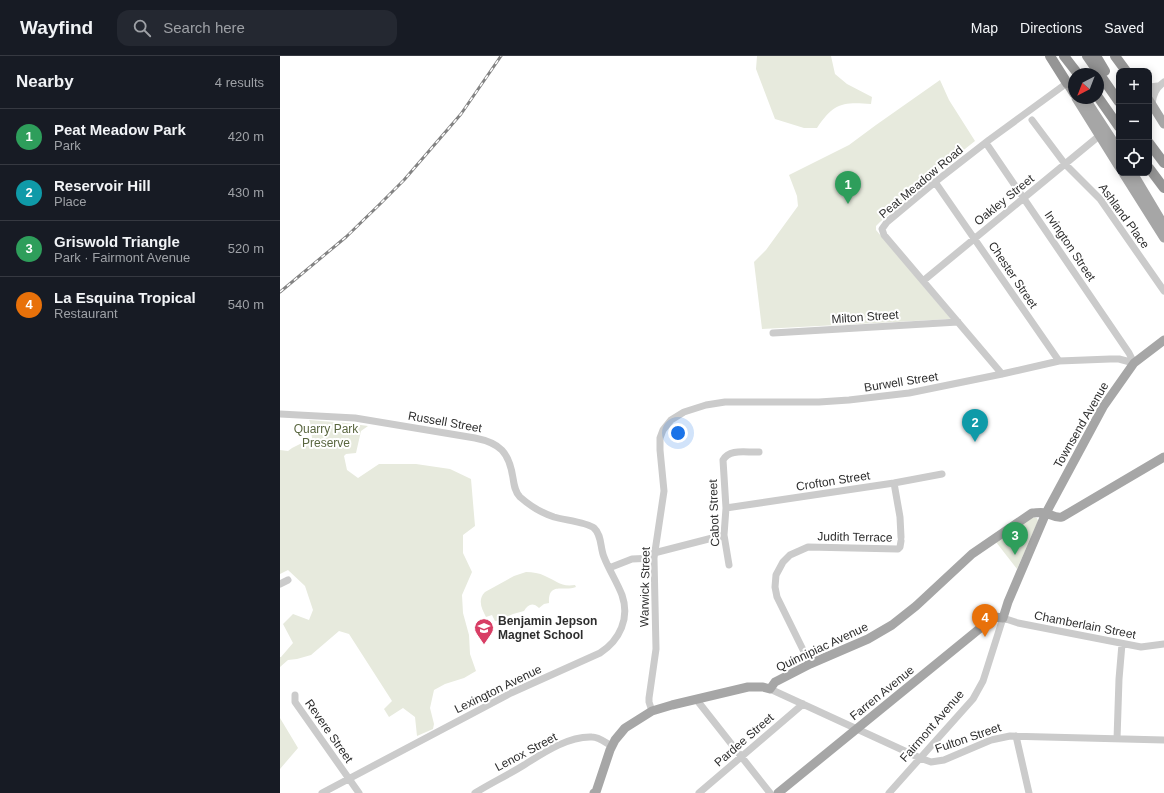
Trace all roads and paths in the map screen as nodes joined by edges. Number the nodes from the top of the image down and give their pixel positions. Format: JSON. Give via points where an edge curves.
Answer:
{"nodes":[{"id":1,"x":1050,"y":56,"type":"edge"},
{"id":2,"x":1064,"y":56,"type":"edge"},
{"id":3,"x":1070,"y":56,"type":"edge"},
{"id":4,"x":1087,"y":56,"type":"edge"},
{"id":5,"x":1096,"y":56,"type":"edge"},
{"id":6,"x":1115,"y":56,"type":"edge"},
{"id":7,"x":1073,"y":68,"type":"edge"},
{"id":8,"x":1078,"y":68,"type":"edge"},
{"id":9,"x":1124,"y":68,"type":"edge"},
{"id":10,"x":1068,"y":79,"type":"edge"},
{"id":11,"x":1161,"y":84,"type":"edge"},
{"id":12,"x":1068,"y":85,"type":"edge"},
{"id":13,"x":1116,"y":87,"type":"edge"},
{"id":14,"x":1116,"y":98,"type":"edge"},
{"id":15,"x":1152,"y":99,"type":"edge"},
{"id":16,"x":1080,"y":104,"type":"edge"},
{"id":17,"x":1089,"y":104,"type":"edge"},
{"id":18,"x":1102,"y":104,"type":"edge"},
{"id":19,"x":1152,"y":104,"type":"edge"},
{"id":20,"x":1032,"y":120,"type":"dead end"},
{"id":21,"x":1116,"y":123,"type":"edge"},
{"id":22,"x":1164,"y":124,"type":"edge"},
{"id":23,"x":1099,"y":136,"type":"junction"},
{"id":24,"x":986,"y":143,"type":"junction"},
{"id":25,"x":1116,"y":145,"type":"edge"},
{"id":26,"x":1152,"y":146,"type":"edge"},
{"id":27,"x":1116,"y":162,"type":"edge"},
{"id":28,"x":1065,"y":164,"type":"junction"},
{"id":29,"x":1164,"y":164,"type":"edge"},
{"id":30,"x":1152,"y":172,"type":"edge"},
{"id":31,"x":1126,"y":176,"type":"edge"},
{"id":32,"x":1135,"y":176,"type":"edge"},
{"id":33,"x":935,"y":182,"type":"junction"},
{"id":34,"x":1164,"y":188,"type":"edge"},
{"id":35,"x":1023,"y":198,"type":"junction"},
{"id":36,"x":1158,"y":210,"type":"edge"},
{"id":37,"x":1164,"y":225,"type":"edge"},
{"id":38,"x":975,"y":238,"type":"junction"},
{"id":39,"x":1164,"y":238,"type":"edge"},
{"id":40,"x":923,"y":281,"type":"junction"},
{"id":41,"x":1164,"y":291,"type":"edge"},
{"id":42,"x":958,"y":322,"type":"junction"},
{"id":43,"x":773,"y":333,"type":"dead end"},
{"id":44,"x":1164,"y":340,"type":"edge"},
{"id":45,"x":1059,"y":361,"type":"junction"},
{"id":46,"x":1134,"y":363,"type":"junction"},
{"id":47,"x":1002,"y":374,"type":"junction"},
{"id":48,"x":280,"y":414,"type":"edge"},
{"id":49,"x":671,"y":420,"type":"joint"},
{"id":50,"x":758,"y":452,"type":"dead end"},
{"id":51,"x":1164,"y":457,"type":"edge"},
{"id":52,"x":942,"y":474,"type":"dead end"},
{"id":53,"x":894,"y":483,"type":"junction"},
{"id":54,"x":726,"y":508,"type":"junction"},
{"id":55,"x":1046,"y":513,"type":"junction"},
{"id":56,"x":724,"y":535,"type":"junction"},
{"id":57,"x":654,"y":555,"type":"junction"},
{"id":58,"x":729,"y":565,"type":"dead end"},
{"id":59,"x":609,"y":568,"type":"junction"},
{"id":60,"x":288,"y":580,"type":"dead end"},
{"id":61,"x":280,"y":584,"type":"edge"},
{"id":62,"x":1003,"y":618,"type":"junction"},
{"id":63,"x":1122,"y":644,"type":"junction"},
{"id":64,"x":1164,"y":644,"type":"edge"},
{"id":65,"x":810,"y":664,"type":"junction"},
{"id":66,"x":770,"y":689,"type":"junction"},
{"id":67,"x":295,"y":695,"type":"dead end"},
{"id":68,"x":696,"y":699,"type":"junction"},
{"id":69,"x":803,"y":704,"type":"junction"},
{"id":70,"x":652,"y":711,"type":"junction"},
{"id":71,"x":857,"y":729,"type":"junction"},
{"id":72,"x":1016,"y":736,"type":"junction"},
{"id":73,"x":1117,"y":739,"type":"junction"},
{"id":74,"x":1164,"y":740,"type":"edge"},
{"id":75,"x":612,"y":746,"type":"junction"},
{"id":76,"x":741,"y":758,"type":"junction"},
{"id":77,"x":920,"y":758,"type":"junction"},
{"id":78,"x":348,"y":778,"type":"junction"},
{"id":79,"x":322,"y":793,"type":"edge"},
{"id":80,"x":359,"y":793,"type":"edge"},
{"id":81,"x":475,"y":793,"type":"edge"},
{"id":82,"x":595,"y":793,"type":"edge"},
{"id":83,"x":699,"y":793,"type":"edge"},
{"id":84,"x":770,"y":793,"type":"edge"},
{"id":85,"x":778,"y":793,"type":"edge"},
{"id":86,"x":889,"y":793,"type":"edge"},
{"id":87,"x":1029,"y":793,"type":"edge"}],
"edges":[{"from":1,"to":10,"type":"highway"},
{"from":2,"to":7,"type":"highway"},
{"from":3,"to":8,"type":"highway"},
{"from":4,"to":14,"type":"highway"},
{"from":5,"to":13,"type":"highway"},
{"from":6,"to":9,"type":"highway"},
{"from":11,"to":15,"type":"street"},
{"from":12,"to":24,"type":"street","name":"Peat Meadow Road"},
{"from":16,"to":23,"type":"main road"},
{"from":17,"to":25,"type":"main road"},
{"from":18,"to":21,"type":"highway"},
{"from":19,"to":22,"type":"main road"},
{"from":20,"to":28,"type":"street","name":"Ashland Place"},
{"from":23,"to":27,"type":"main road"},
{"from":23,"to":28,"type":"street","name":"Oakley Street"},
{"from":24,"to":33,"type":"street","name":"Peat Meadow Road"},
{"from":24,"to":35,"type":"street","name":"Irvington Street"},
{"from":26,"to":29,"type":"highway"},
{"from":28,"to":35,"type":"street","name":"Oakley Street"},
{"from":28,"to":41,"type":"street","name":"Ashland Place","via":[[1100,198]]},
{"from":30,"to":34,"type":"highway"},
{"from":31,"to":36,"type":"main road"},
{"from":32,"to":36,"type":"main road"},
{"from":33,"to":38,"type":"street","name":"Chester Street"},
{"from":33,"to":40,"type":"street","name":"Peat Meadow Road","via":[[882,229],[884,235]]},
{"from":35,"to":38,"type":"street","name":"Oakley Street"},
{"from":35,"to":46,"type":"street","name":"Irvington Street","via":[[1130,353]]},
{"from":36,"to":37,"type":"main road"},
{"from":36,"to":39,"type":"main road"},
{"from":38,"to":40,"type":"street","name":"Oakley Street"},
{"from":38,"to":45,"type":"street","name":"Chester Street"},
{"from":40,"to":42,"type":"street","name":"Peat Meadow Road"},
{"from":42,"to":43,"type":"street","name":"Milton Street"},
{"from":42,"to":47,"type":"street","name":"Peat Meadow Road"},
{"from":44,"to":46,"type":"main road","name":"Townsend Avenue"},
{"from":45,"to":46,"type":"street","name":"Burwell Street","via":[[1119,359]]},
{"from":45,"to":47,"type":"street","name":"Burwell Street"},
{"from":46,"to":55,"type":"main road","name":"Townsend Avenue","via":[[1103,407]]},
{"from":47,"to":49,"type":"street","name":"Burwell Street","via":[[909,393],[856,399],[820,402],[725,402],[697,407]]},
{"from":48,"to":59,"type":"street","name":"Russell Street","via":[[356,418],[489,441],[499,446],[506,455],[516,491],[522,498],[545,514],[587,524],[596,529]]},
{"from":49,"to":57,"type":"street","name":"Warwick Street","via":[[660,438],[664,491]]},
{"from":50,"to":54,"type":"street","name":"Cabot Street","via":[[730,453],[723,460]]},
{"from":51,"to":55,"type":"main road","name":"Quinnipiac Avenue","via":[[1062,517]]},
{"from":52,"to":53,"type":"street","name":"Crofton Street"},
{"from":53,"to":54,"type":"street","name":"Crofton Street"},
{"from":53,"to":65,"type":"street","name":"Judith Terrace","via":[[900,517],[901,539],[898,549],[808,547],[790,555],[776,575],[777,597]]},
{"from":54,"to":56,"type":"street","name":"Cabot Street"},
{"from":55,"to":62,"type":"main road","name":"Fairmont Avenue"},
{"from":55,"to":65,"type":"main road","name":"Quinnipiac Avenue","via":[[1032,513],[972,554],[892,625],[868,639]]},
{"from":56,"to":57,"type":"street"},
{"from":56,"to":58,"type":"street","name":"Cabot Street"},
{"from":57,"to":59,"type":"street","via":[[632,559]]},
{"from":57,"to":70,"type":"street","name":"Warwick Street","via":[[656,649],[649,698]]},
{"from":59,"to":78,"type":"street","name":"Lexington Avenue","via":[[622,594],[625,608],[622,627],[608,647],[594,656],[510,693]]},
{"from":60,"to":61,"type":"street"},
{"from":62,"to":63,"type":"street","name":"Chamberlain Street"},
{"from":62,"to":71,"type":"main road","name":"Farren Avenue","via":[[995,617],[989,621]]},
{"from":62,"to":77,"type":"street","name":"Fairmont Avenue","via":[[983,681],[973,699]]},
{"from":63,"to":64,"type":"street","name":"Chamberlain Street","via":[[1141,647]]},
{"from":63,"to":73,"type":"street"},
{"from":65,"to":66,"type":"main road","name":"Quinnipiac Avenue","via":[[775,682]]},
{"from":66,"to":68,"type":"main road","name":"Quinnipiac Avenue","via":[[748,688]]},
{"from":66,"to":69,"type":"street","name":"Fulton Street"},
{"from":67,"to":78,"type":"street","name":"Revere Street","via":[[295,702]]},
{"from":68,"to":70,"type":"main road","name":"Quinnipiac Avenue"},
{"from":68,"to":76,"type":"street"},
{"from":69,"to":71,"type":"street","name":"Fulton Street"},
{"from":69,"to":76,"type":"street","name":"Pardee Street"},
{"from":70,"to":75,"type":"main road","name":"Quinnipiac Avenue","via":[[625,728]]},
{"from":71,"to":77,"type":"street","name":"Fulton Street"},
{"from":71,"to":85,"type":"main road","name":"Farren Avenue"},
{"from":72,"to":73,"type":"street","name":"Fulton Street"},
{"from":72,"to":77,"type":"street","name":"Fulton Street","via":[[991,740],[944,760],[931,762]]},
{"from":72,"to":87,"type":"street"},
{"from":73,"to":74,"type":"street","name":"Fulton Street"},
{"from":75,"to":81,"type":"street","name":"Lenox Street","via":[[596,737],[574,740],[548,750]]},
{"from":75,"to":82,"type":"main road","name":"Quinnipiac Avenue"},
{"from":76,"to":83,"type":"street","name":"Pardee Street"},
{"from":76,"to":84,"type":"street"},
{"from":77,"to":86,"type":"street","name":"Fairmont Avenue"},
{"from":78,"to":79,"type":"street","name":"Lexington Avenue"},
{"from":78,"to":80,"type":"street","name":"Revere Street"}]}
